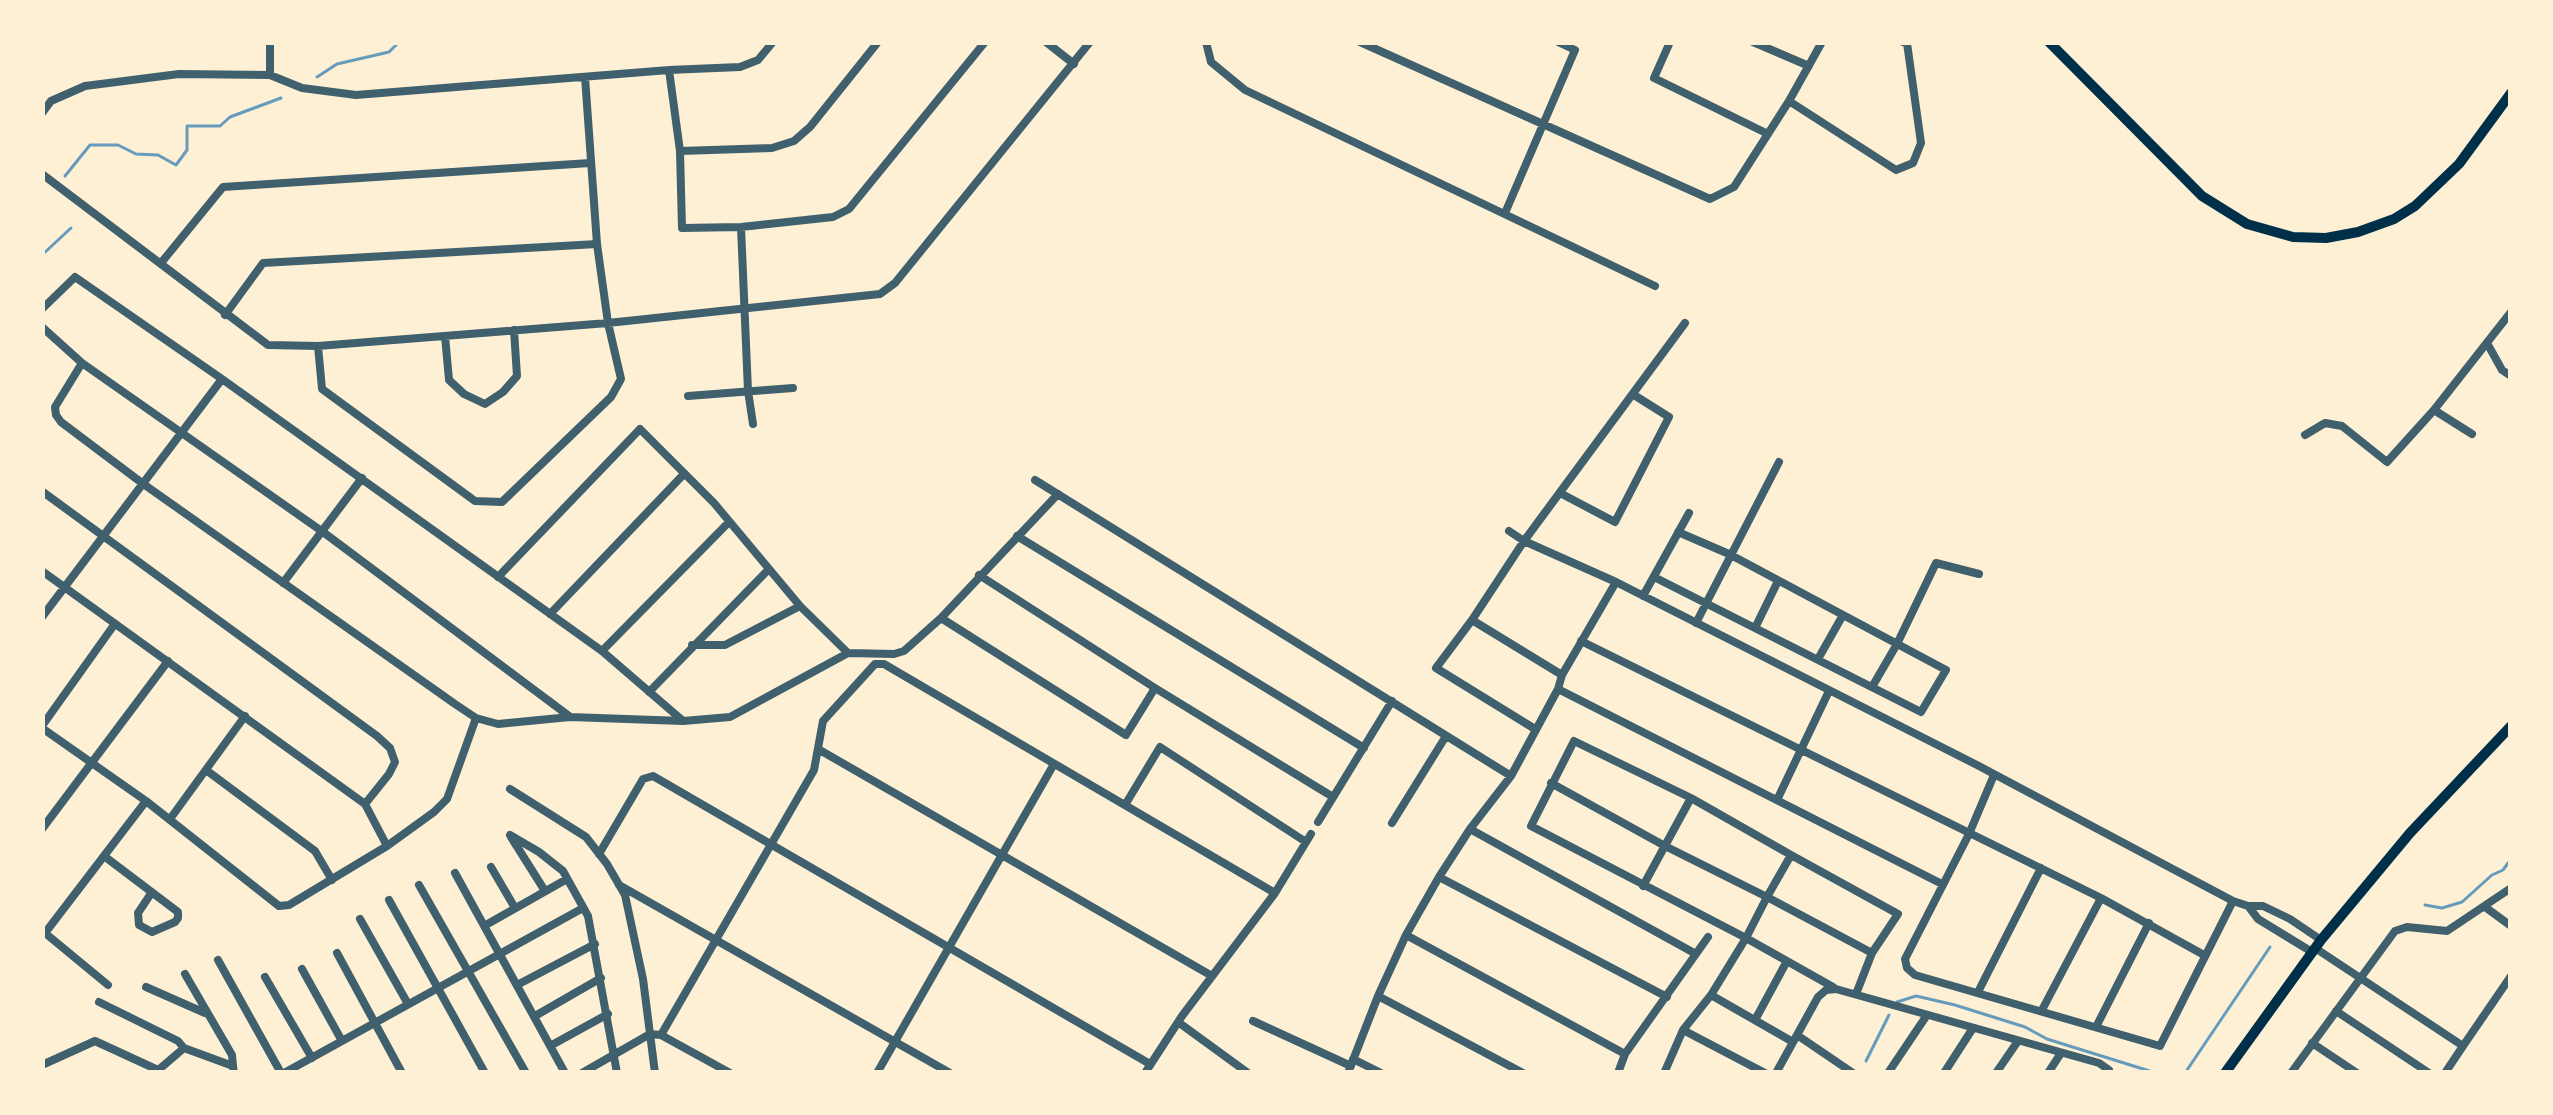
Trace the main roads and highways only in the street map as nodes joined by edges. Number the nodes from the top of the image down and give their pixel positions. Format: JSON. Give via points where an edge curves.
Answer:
{"nodes":[{"id":1,"x":2049,"y":42,"type":"edge"},
{"id":2,"x":2511,"y":92,"type":"edge"},
{"id":3,"x":2511,"y":726,"type":"edge"},
{"id":4,"x":2227,"y":1072,"type":"edge"}],
"edges":[{"from":1,"to":2,"type":"main road","via":[[2202,196],[2247,224],[2293,237],[2358,232],[2415,206],[2459,164]]},
{"from":3,"to":4,"type":"main road","via":[[2316,947]]}]}
